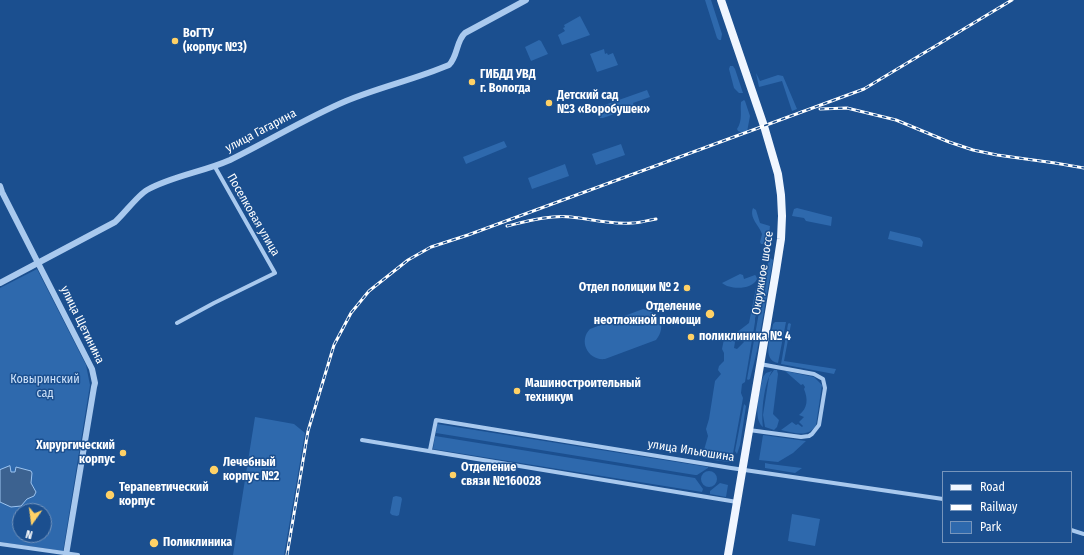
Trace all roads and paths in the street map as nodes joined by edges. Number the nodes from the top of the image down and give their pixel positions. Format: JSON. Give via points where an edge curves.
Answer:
{"nodes":[{"id":1,"x":526,"y":0,"type":"edge"},
{"id":2,"x":721,"y":0,"type":"edge"},
{"id":3,"x":215,"y":167,"type":"junction"},
{"id":4,"x":0,"y":186,"type":"edge"},
{"id":5,"x":39,"y":263,"type":"junction"},
{"id":6,"x":0,"y":284,"type":"edge"},
{"id":7,"x":178,"y":323,"type":"dead end"},
{"id":8,"x":760,"y":364,"type":"junction"},
{"id":9,"x":749,"y":430,"type":"junction"},
{"id":10,"x":362,"y":440,"type":"dead end"},
{"id":11,"x":430,"y":450,"type":"junction"},
{"id":12,"x":742,"y":470,"type":"junction"},
{"id":13,"x":942,"y":499,"type":"edge"},
{"id":14,"x":737,"y":502,"type":"junction"},
{"id":15,"x":1072,"y":530,"type":"edge"},
{"id":16,"x":1084,"y":534,"type":"edge"},
{"id":17,"x":0,"y":544,"type":"edge"},
{"id":18,"x":66,"y":554,"type":"edge"},
{"id":19,"x":78,"y":555,"type":"edge"},
{"id":20,"x":728,"y":555,"type":"edge"}],
"edges":[{"from":1,"to":3,"type":"street","name":"улица Гагарина","via":[[465,33],[450,65],[318,113]]},
{"from":2,"to":8,"type":"main road","name":"Окружное шоссе","via":[[774,157],[781,195],[781,239]]},
{"from":3,"to":5,"type":"street","name":"улица Гагарина","via":[[146,190],[115,222]]},
{"from":3,"to":7,"type":"street","name":"Поселковая улица","via":[[275,273]]},
{"from":4,"to":5,"type":"street","name":"улица Щетинина"},
{"from":5,"to":6,"type":"street","name":"улица Гагарина"},
{"from":5,"to":18,"type":"street","name":"улица Щетинина","via":[[92,369],[95,383]]},
{"from":8,"to":9,"type":"main road","name":"Окружное шоссе"},
{"from":8,"to":9,"type":"street","via":[[814,374],[823,379],[826,388],[819,425],[809,436]]},
{"from":9,"to":12,"type":"main road","name":"Окружное шоссе"},
{"from":10,"to":11,"type":"street"},
{"from":11,"to":12,"type":"street","name":"улица Ильюшина","via":[[436,420]]},
{"from":11,"to":14,"type":"street"},
{"from":12,"to":13,"type":"street","name":"улица Ильюшина"},
{"from":12,"to":14,"type":"main road","name":"Окружное шоссе"},
{"from":14,"to":20,"type":"main road","name":"Окружное шоссе"},
{"from":15,"to":16,"type":"street"},
{"from":17,"to":18,"type":"street"},
{"from":18,"to":19,"type":"street"}]}
